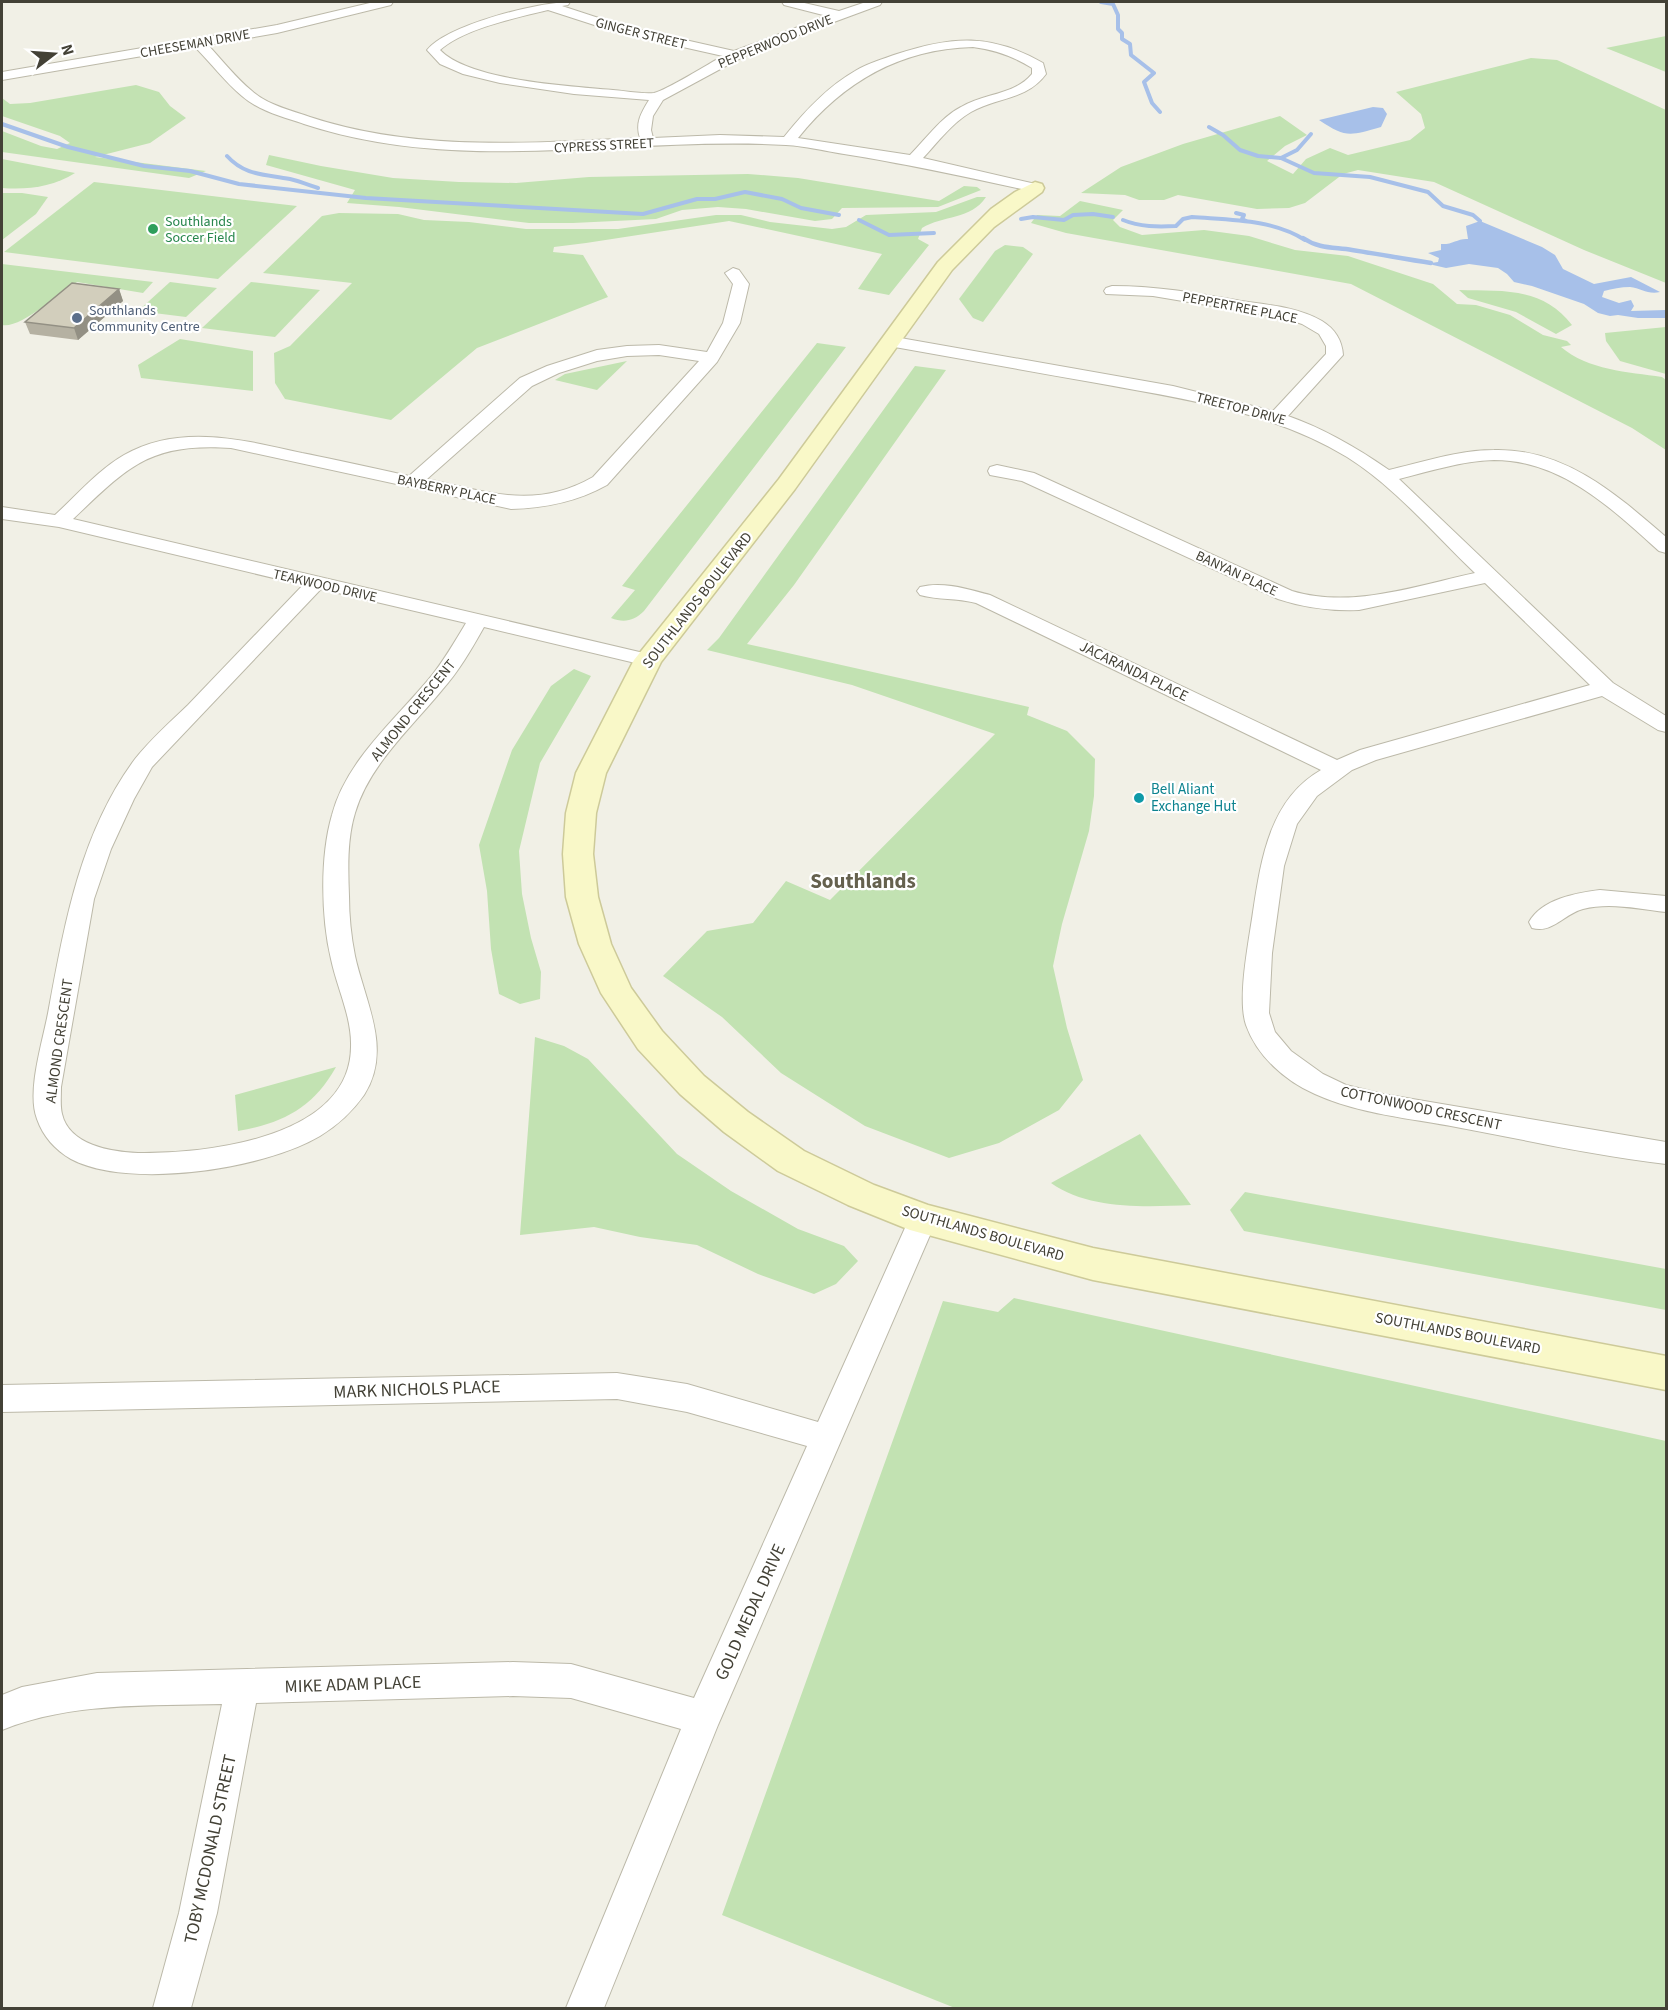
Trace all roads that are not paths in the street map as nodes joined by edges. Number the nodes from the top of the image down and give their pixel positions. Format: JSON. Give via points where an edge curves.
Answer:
{"nodes":[{"id":1,"x":387,"y":2,"type":"edge"},
{"id":2,"x":564,"y":2,"type":"edge"},
{"id":3,"x":789,"y":2,"type":"edge"},
{"id":4,"x":876,"y":2,"type":"edge"},
{"id":5,"x":548,"y":6,"type":"junction"},
{"id":6,"x":838,"y":15,"type":"junction"},
{"id":7,"x":199,"y":43,"type":"junction"},
{"id":8,"x":734,"y":55,"type":"junction"},
{"id":9,"x":2,"y":76,"type":"edge"},
{"id":10,"x":658,"y":97,"type":"junction"},
{"id":11,"x":788,"y":141,"type":"junction"},
{"id":12,"x":648,"y":143,"type":"junction"},
{"id":13,"x":913,"y":160,"type":"junction"},
{"id":14,"x":1035,"y":188,"type":"joint"},
{"id":15,"x":733,"y":273,"type":"dead end"},
{"id":16,"x":1112,"y":291,"type":"dead end"},
{"id":17,"x":889,"y":341,"type":"junction"},
{"id":18,"x":711,"y":358,"type":"junction"},
{"id":19,"x":1278,"y":416,"type":"junction"},
{"id":20,"x":997,"y":471,"type":"dead end"},
{"id":21,"x":1386,"y":476,"type":"junction"},
{"id":22,"x":413,"y":482,"type":"junction"},
{"id":23,"x":2,"y":513,"type":"edge"},
{"id":24,"x":59,"y":521,"type":"junction"},
{"id":25,"x":1666,"y":547,"type":"edge"},
{"id":26,"x":1489,"y":576,"type":"junction"},
{"id":27,"x":316,"y":583,"type":"junction"},
{"id":28,"x":927,"y":591,"type":"dead end"},
{"id":29,"x":478,"y":621,"type":"junction"},
{"id":30,"x":648,"y":660,"type":"junction"},
{"id":31,"x":1605,"y":688,"type":"junction"},
{"id":32,"x":1666,"y":725,"type":"edge"},
{"id":33,"x":1336,"y":768,"type":"junction"},
{"id":34,"x":1666,"y":904,"type":"edge"},
{"id":35,"x":1541,"y":922,"type":"dead end"},
{"id":36,"x":1666,"y":1154,"type":"edge"},
{"id":37,"x":923,"y":1220,"type":"junction"},
{"id":38,"x":1666,"y":1373,"type":"edge"},
{"id":39,"x":2,"y":1398,"type":"edge"},
{"id":40,"x":826,"y":1438,"type":"junction"},
{"id":41,"x":242,"y":1688,"type":"junction"},
{"id":42,"x":2,"y":1713,"type":"edge"},
{"id":43,"x":703,"y":1718,"type":"junction"},
{"id":44,"x":172,"y":2008,"type":"edge"},
{"id":45,"x":585,"y":2008,"type":"edge"}],
"edges":[{"from":1,"to":7,"type":"street","name":"CHEESEMAN DRIVE","via":[[297,25]]},
{"from":2,"to":5,"type":"street"},
{"from":3,"to":6,"type":"street"},
{"from":4,"to":6,"type":"street","name":"PEPPERWOOD DRIVE"},
{"from":5,"to":8,"type":"street","name":"GINGER STREET","via":[[620,29]]},
{"from":5,"to":10,"type":"street","via":[[454,35],[436,45],[434,55],[458,68],[531,85]]},
{"from":6,"to":8,"type":"street","name":"PEPPERWOOD DRIVE"},
{"from":7,"to":9,"type":"street","name":"CHEESEMAN DRIVE"},
{"from":7,"to":12,"type":"street","name":"CYPRESS STREET","via":[[247,94],[270,108],[353,133],[456,147]]},
{"from":8,"to":10,"type":"street","name":"PEPPERWOOD DRIVE"},
{"from":10,"to":12,"type":"street","via":[[646,116],[644,130]]},
{"from":11,"to":12,"type":"street","name":"CYPRESS STREET"},
{"from":11,"to":13,"type":"street","name":"CYPRESS STREET"},
{"from":11,"to":13,"type":"street","via":[[831,97],[869,68],[931,47],[981,44],[1005,48],[1038,66],[1039,74],[1033,84],[969,108]]},
{"from":13,"to":14,"type":"street","name":"CYPRESS STREET"},
{"from":14,"to":17,"type":"main road","name":"SOUTHLANDS BOULEVARD","via":[[990,219],[963,244]]},
{"from":15,"to":18,"type":"street","name":"BAYBERRY PLACE","via":[[741,284],[735,316],[726,338]]},
{"from":16,"to":19,"type":"street","name":"PEPPERTREE PLACE","via":[[1160,292],[1281,312],[1319,327],[1333,342],[1335,355]]},
{"from":17,"to":19,"type":"street","name":"TREETOP DRIVE","via":[[1206,397]]},
{"from":17,"to":30,"type":"main road","name":"SOUTHLANDS BOULEVARD","via":[[787,484]]},
{"from":18,"to":22,"type":"street","via":[[640,350],[587,359],[544,372],[526,382]]},
{"from":18,"to":22,"type":"street","name":"BAYBERRY PLACE","via":[[600,481],[583,492],[538,503],[511,503]]},
{"from":19,"to":21,"type":"street","name":"TREETOP DRIVE","via":[[1341,446]]},
{"from":20,"to":26,"type":"street","name":"BANYAN PLACE","via":[[1028,477],[1263,586],[1308,602],[1359,604]]},
{"from":21,"to":25,"type":"street","via":[[1493,455],[1542,461],[1593,485]]},
{"from":21,"to":26,"type":"street","name":"TREETOP DRIVE"},
{"from":22,"to":24,"type":"street","name":"BAYBERRY PLACE","via":[[231,443],[173,444],[128,460]]},
{"from":23,"to":24,"type":"street","name":"TEAKWOOD DRIVE"},
{"from":24,"to":27,"type":"street","name":"TEAKWOOD DRIVE"},
{"from":26,"to":31,"type":"street","name":"TREETOP DRIVE"},
{"from":27,"to":29,"type":"street","name":"TEAKWOOD DRIVE"},
{"from":27,"to":29,"type":"street","name":"ALMOND CRESCENT","via":[[144,763],[93,862],[83,894],[54,1053],[48,1115],[56,1131],[70,1145],[96,1158],[134,1163],[187,1160],[275,1145],[326,1118],[356,1085],[364,1067],[366,1047],[339,939],[336,901],[342,816],[370,765],[450,667]]},
{"from":28,"to":33,"type":"street","name":"JACARANDA PLACE","via":[[962,592],[983,599]]},
{"from":29,"to":30,"type":"street","name":"TEAKWOOD DRIVE"},
{"from":30,"to":37,"type":"main road","name":"SOUTHLANDS BOULEVARD","via":[[591,773],[581,813],[578,854],[582,897],[595,944],[617,993],[650,1040],[692,1085],[736,1122],[791,1161],[861,1196]]},
{"from":31,"to":32,"type":"street","name":"TREETOP DRIVE"},
{"from":31,"to":33,"type":"street","name":"COTTONWOOD CRESCENT"},
{"from":33,"to":36,"type":"street","name":"COTTONWOOD CRESCENT","via":[[1312,787],[1289,815],[1272,859],[1256,1013],[1271,1046],[1303,1074],[1346,1095]]},
{"from":34,"to":35,"type":"street","via":[[1603,897],[1556,909]]},
{"from":37,"to":38,"type":"main road","name":"SOUTHLANDS BOULEVARD","via":[[1093,1264]]},
{"from":37,"to":40,"type":"street","name":"GOLD MEDAL DRIVE"},
{"from":39,"to":40,"type":"street","name":"MARK NICHOLS PLACE","via":[[617,1386],[687,1398]]},
{"from":40,"to":43,"type":"street","name":"GOLD MEDAL DRIVE"},
{"from":41,"to":42,"type":"street","name":"MIKE ADAM PLACE","via":[[97,1690],[22,1704]]},
{"from":41,"to":43,"type":"street","name":"MIKE ADAM PLACE","via":[[513,1679],[571,1682]]},
{"from":41,"to":44,"type":"street","name":"TOBY MCDONALD STREET","via":[[198,1913]]},
{"from":43,"to":45,"type":"street","name":"GOLD MEDAL DRIVE"}]}
